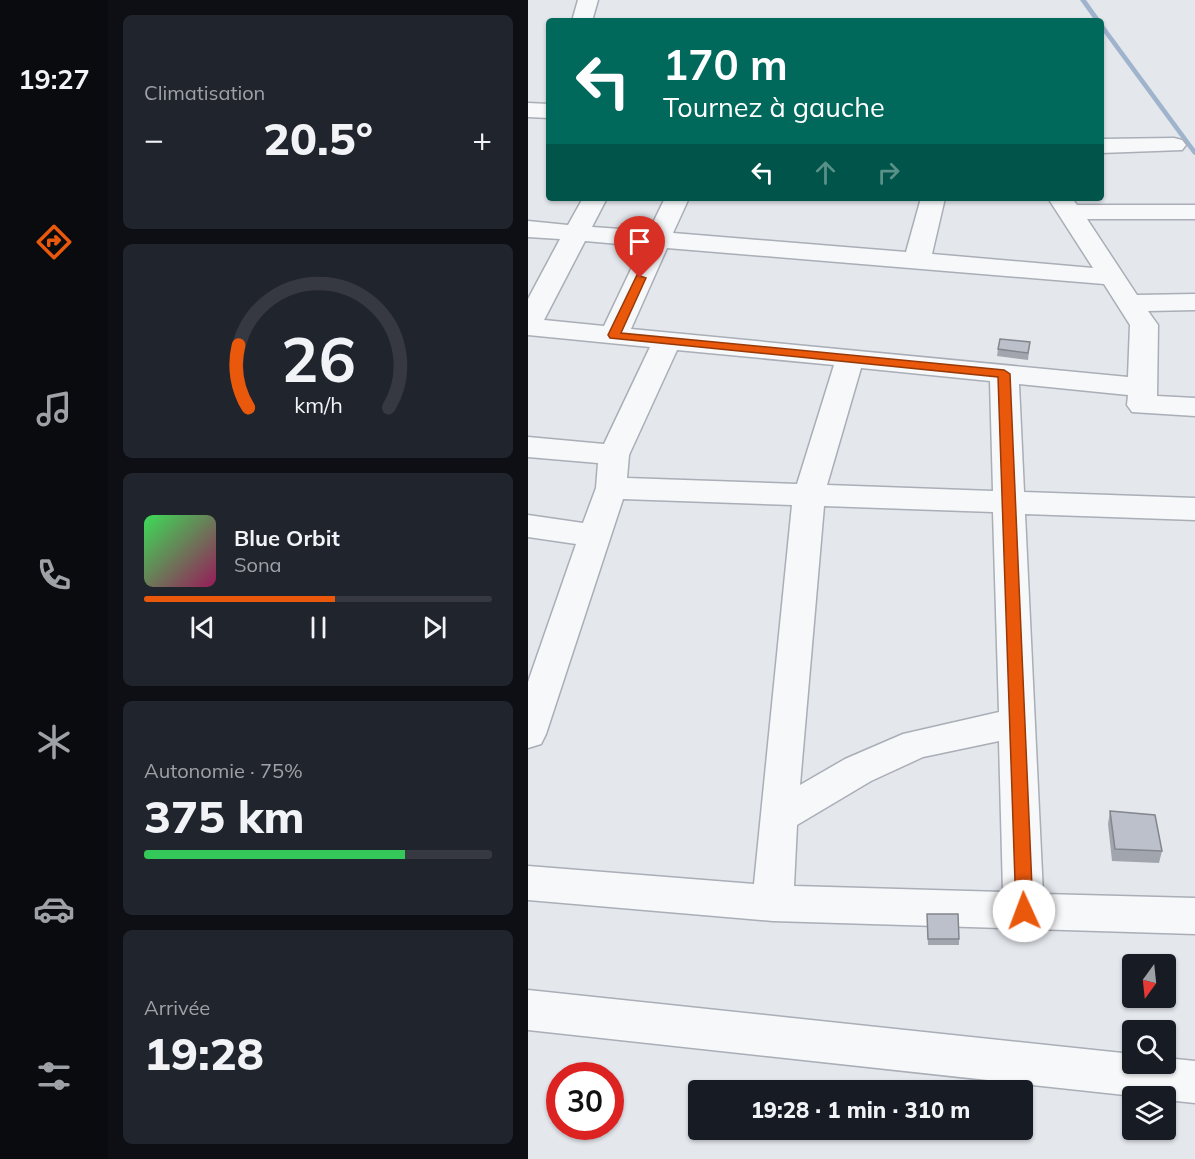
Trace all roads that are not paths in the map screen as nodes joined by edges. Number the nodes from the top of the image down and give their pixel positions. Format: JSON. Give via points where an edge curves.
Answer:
{"nodes":[{"id":1,"x":588,"y":0,"type":"edge"},
{"id":2,"x":583,"y":18,"type":"edge"},
{"id":3,"x":528,"y":110,"type":"edge"},
{"id":4,"x":546,"y":111,"type":"edge"},
{"id":5,"x":1104,"y":146,"type":"edge"},
{"id":6,"x":1174,"y":146,"type":"dead end"},
{"id":7,"x":593,"y":201,"type":"edge"},
{"id":8,"x":676,"y":201,"type":"edge"},
{"id":9,"x":932,"y":201,"type":"edge"},
{"id":10,"x":1064,"y":205,"type":"edge"},
{"id":11,"x":1195,"y":212,"type":"edge"},
{"id":12,"x":528,"y":229,"type":"edge"},
{"id":13,"x":577,"y":233,"type":"junction"},
{"id":14,"x":658,"y":239,"type":"junction"},
{"id":15,"x":917,"y":261,"type":"junction"},
{"id":16,"x":1112,"y":277,"type":"junction"},
{"id":17,"x":1195,"y":302,"type":"edge"},
{"id":18,"x":1129,"y":303,"type":"junction"},
{"id":19,"x":528,"y":326,"type":"edge"},
{"id":20,"x":614,"y":335,"type":"junction"},
{"id":21,"x":668,"y":340,"type":"junction"},
{"id":22,"x":850,"y":359,"type":"junction"},
{"id":23,"x":1004,"y":374,"type":"junction"},
{"id":24,"x":1142,"y":387,"type":"junction"},
{"id":25,"x":1195,"y":407,"type":"edge"},
{"id":26,"x":528,"y":447,"type":"edge"},
{"id":27,"x":614,"y":455,"type":"junction"},
{"id":28,"x":611,"y":488,"type":"junction"},
{"id":29,"x":809,"y":495,"type":"junction"},
{"id":30,"x":1008,"y":502,"type":"junction"},
{"id":31,"x":1195,"y":509,"type":"edge"},
{"id":32,"x":528,"y":526,"type":"edge"},
{"id":33,"x":596,"y":536,"type":"junction"},
{"id":34,"x":1017,"y":723,"type":"junction"},
{"id":35,"x":528,"y":734,"type":"edge"},
{"id":36,"x":778,"y":818,"type":"junction"},
{"id":37,"x":528,"y":883,"type":"edge"},
{"id":38,"x":773,"y":903,"type":"junction"},
{"id":39,"x":1024,"y":911,"type":"junction"},
{"id":40,"x":1195,"y":916,"type":"edge"},
{"id":41,"x":528,"y":1010,"type":"edge"},
{"id":42,"x":1195,"y":1082,"type":"edge"}],
"edges":[{"from":1,"to":2,"type":"street"},
{"from":3,"to":4,"type":"street"},
{"from":5,"to":6,"type":"street"},
{"from":7,"to":13,"type":"street"},
{"from":8,"to":14,"type":"street"},
{"from":9,"to":15,"type":"street"},
{"from":10,"to":11,"type":"street"},
{"from":10,"to":16,"type":"street"},
{"from":12,"to":13,"type":"street"},
{"from":13,"to":14,"type":"street"},
{"from":13,"to":19,"type":"street"},
{"from":14,"to":15,"type":"street"},
{"from":14,"to":20,"type":"street"},
{"from":15,"to":16,"type":"street"},
{"from":16,"to":18,"type":"street"},
{"from":17,"to":18,"type":"street"},
{"from":18,"to":24,"type":"street","via":[[1144,325]]},
{"from":19,"to":20,"type":"street"},
{"from":20,"to":21,"type":"street"},
{"from":21,"to":22,"type":"street"},
{"from":21,"to":27,"type":"street"},
{"from":22,"to":23,"type":"street"},
{"from":22,"to":29,"type":"street"},
{"from":23,"to":24,"type":"street"},
{"from":23,"to":30,"type":"street"},
{"from":24,"to":25,"type":"street","via":[[1142,405]]},
{"from":26,"to":27,"type":"street"},
{"from":27,"to":28,"type":"street"},
{"from":28,"to":29,"type":"street"},
{"from":28,"to":33,"type":"street"},
{"from":29,"to":30,"type":"street"},
{"from":29,"to":36,"type":"street"},
{"from":30,"to":31,"type":"street"},
{"from":30,"to":34,"type":"street"},
{"from":32,"to":33,"type":"street"},
{"from":33,"to":35,"type":"street"},
{"from":34,"to":36,"type":"street","via":[[916,744],[858,770]]},
{"from":34,"to":39,"type":"street"},
{"from":36,"to":38,"type":"street"},
{"from":37,"to":38,"type":"street"},
{"from":38,"to":39,"type":"street"},
{"from":39,"to":40,"type":"street"},
{"from":41,"to":42,"type":"street"}]}
